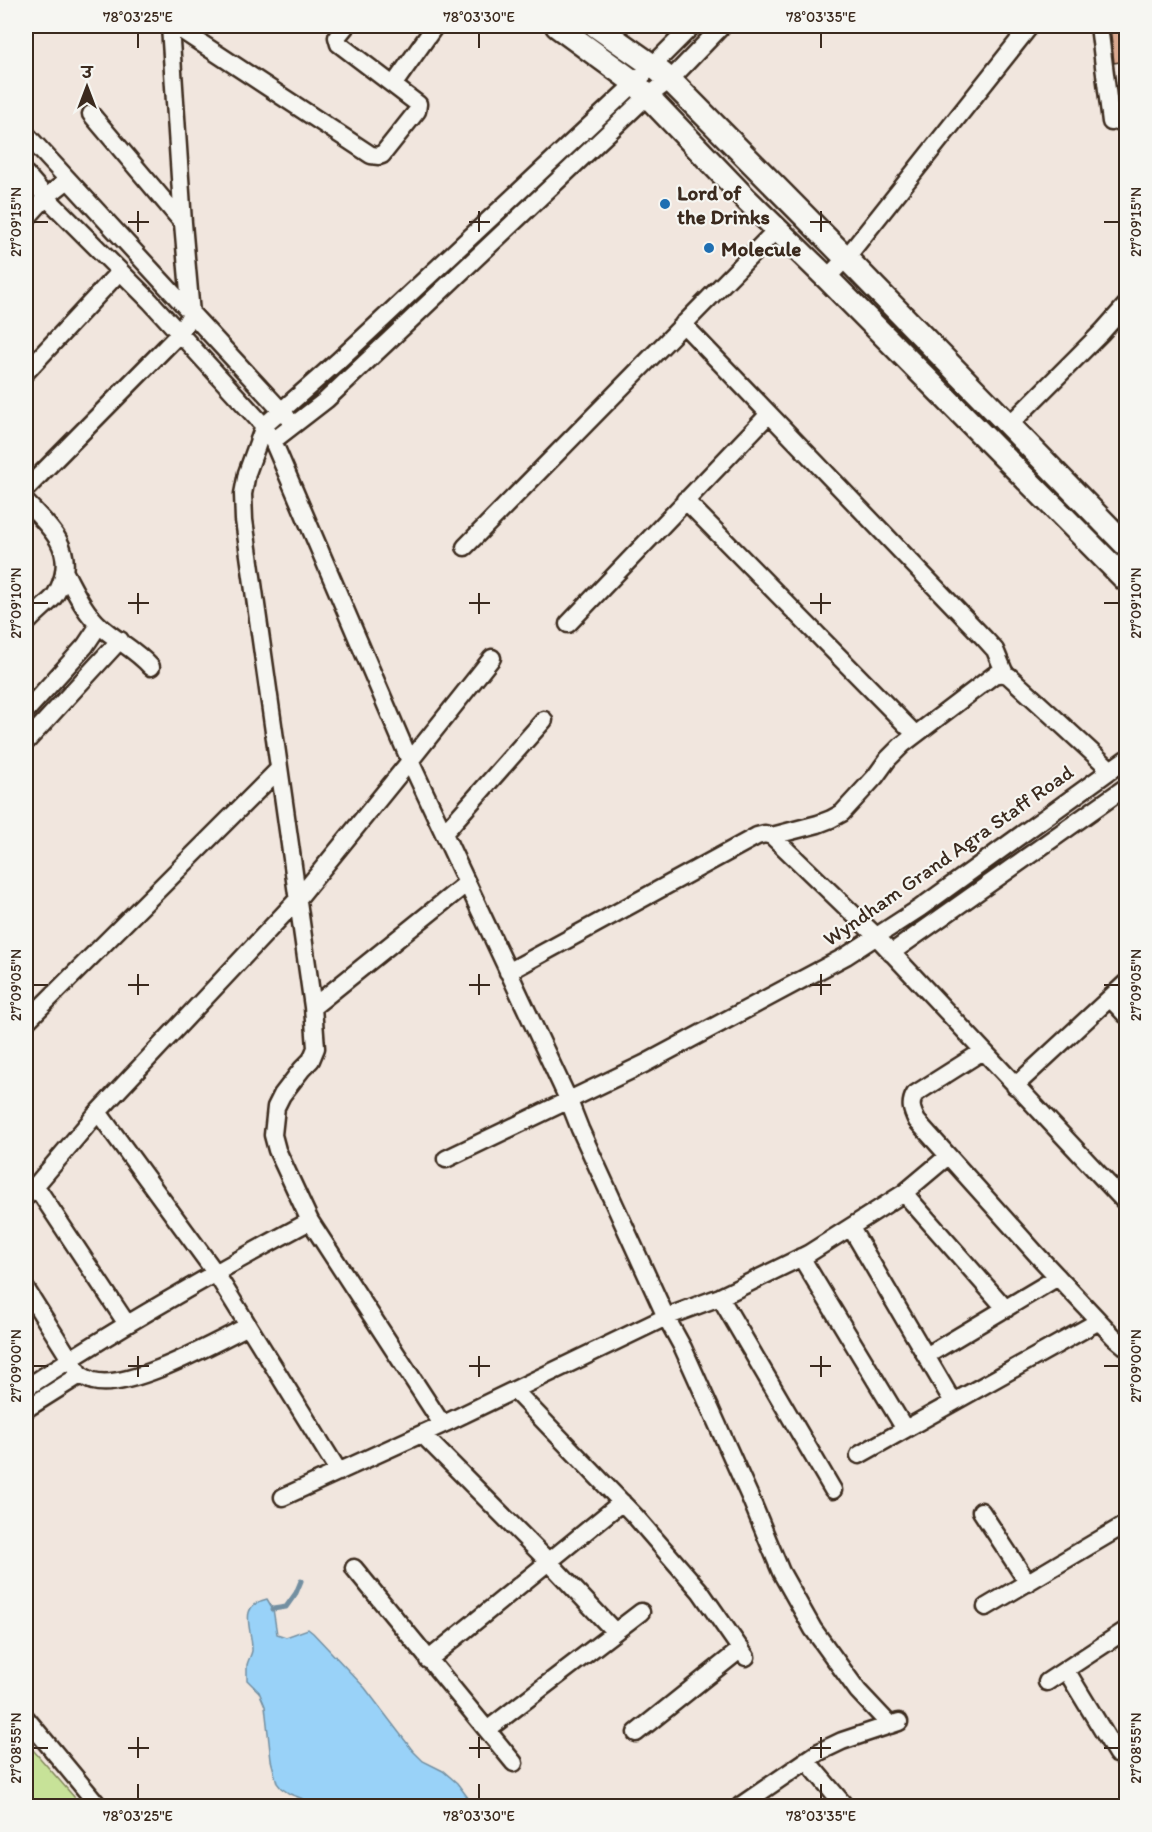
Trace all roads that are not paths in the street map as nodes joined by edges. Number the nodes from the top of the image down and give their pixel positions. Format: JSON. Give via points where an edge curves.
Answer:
{"nodes":[{"id":1,"x":173,"y":26,"type":"edge"},
{"id":2,"x":346,"y":26,"type":"edge"},
{"id":3,"x":435,"y":26,"type":"edge"},
{"id":4,"x":557,"y":26,"type":"edge"},
{"id":5,"x":596,"y":26,"type":"edge"},
{"id":6,"x":692,"y":26,"type":"edge"},
{"id":7,"x":722,"y":26,"type":"edge"},
{"id":8,"x":1030,"y":26,"type":"edge"},
{"id":9,"x":1099,"y":26,"type":"edge"},
{"id":10,"x":662,"y":73,"type":"junction"},
{"id":11,"x":394,"y":84,"type":"junction"},
{"id":12,"x":641,"y":90,"type":"junction"},
{"id":13,"x":91,"y":114,"type":"dead end"},
{"id":14,"x":1111,"y":122,"type":"dead end"},
{"id":15,"x":26,"y":134,"type":"edge"},
{"id":16,"x":26,"y":174,"type":"edge"},
{"id":17,"x":68,"y":180,"type":"junction"},
{"id":18,"x":46,"y":196,"type":"junction"},
{"id":19,"x":26,"y":219,"type":"edge"},
{"id":20,"x":183,"y":223,"type":"junction"},
{"id":21,"x":777,"y":229,"type":"junction"},
{"id":22,"x":846,"y":258,"type":"junction"},
{"id":23,"x":120,"y":271,"type":"junction"},
{"id":24,"x":828,"y":278,"type":"junction"},
{"id":25,"x":1126,"y":304,"type":"edge"},
{"id":26,"x":191,"y":314,"type":"junction"},
{"id":27,"x":683,"y":324,"type":"junction"},
{"id":28,"x":180,"y":333,"type":"junction"},
{"id":29,"x":26,"y":372,"type":"edge"},
{"id":30,"x":282,"y":411,"type":"junction"},
{"id":31,"x":770,"y":414,"type":"junction"},
{"id":32,"x":1009,"y":424,"type":"junction"},
{"id":33,"x":294,"y":425,"type":"junction"},
{"id":34,"x":264,"y":426,"type":"junction"},
{"id":35,"x":273,"y":441,"type":"junction"},
{"id":36,"x":26,"y":489,"type":"edge"},
{"id":37,"x":686,"y":500,"type":"junction"},
{"id":38,"x":26,"y":502,"type":"edge"},
{"id":39,"x":1126,"y":546,"type":"edge"},
{"id":40,"x":465,"y":547,"type":"dead end"},
{"id":41,"x":64,"y":571,"type":"junction"},
{"id":42,"x":1126,"y":580,"type":"edge"},
{"id":43,"x":27,"y":620,"type":"edge"},
{"id":44,"x":568,"y":624,"type":"dead end"},
{"id":45,"x":99,"y":625,"type":"junction"},
{"id":46,"x":120,"y":640,"type":"junction"},
{"id":47,"x":492,"y":658,"type":"dead end"},
{"id":48,"x":151,"y":667,"type":"dead end"},
{"id":49,"x":1005,"y":674,"type":"junction"},
{"id":50,"x":26,"y":711,"type":"edge"},
{"id":51,"x":544,"y":720,"type":"dead end"},
{"id":52,"x":915,"y":734,"type":"junction"},
{"id":53,"x":26,"y":742,"type":"edge"},
{"id":54,"x":1126,"y":759,"type":"edge"},
{"id":55,"x":411,"y":761,"type":"junction"},
{"id":56,"x":279,"y":769,"type":"junction"},
{"id":57,"x":1111,"y":770,"type":"junction"},
{"id":58,"x":1126,"y":787,"type":"edge"},
{"id":59,"x":445,"y":832,"type":"junction"},
{"id":60,"x":772,"y":836,"type":"junction"},
{"id":61,"x":467,"y":883,"type":"junction"},
{"id":62,"x":297,"y":900,"type":"junction"},
{"id":63,"x":876,"y":936,"type":"junction"},
{"id":64,"x":891,"y":953,"type":"junction"},
{"id":65,"x":508,"y":972,"type":"junction"},
{"id":66,"x":1126,"y":983,"type":"edge"},
{"id":67,"x":1110,"y":998,"type":"junction"},
{"id":68,"x":313,"y":1007,"type":"junction"},
{"id":69,"x":1126,"y":1015,"type":"edge"},
{"id":70,"x":26,"y":1022,"type":"edge"},
{"id":71,"x":983,"y":1051,"type":"junction"},
{"id":72,"x":1016,"y":1086,"type":"junction"},
{"id":73,"x":569,"y":1101,"type":"junction"},
{"id":74,"x":98,"y":1112,"type":"junction"},
{"id":75,"x":948,"y":1156,"type":"junction"},
{"id":76,"x":446,"y":1159,"type":"dead end"},
{"id":77,"x":30,"y":1191,"type":"edge"},
{"id":78,"x":904,"y":1193,"type":"junction"},
{"id":79,"x":1126,"y":1203,"type":"edge"},
{"id":80,"x":310,"y":1221,"type":"junction"},
{"id":81,"x":851,"y":1227,"type":"junction"},
{"id":82,"x":801,"y":1257,"type":"junction"},
{"id":83,"x":215,"y":1272,"type":"junction"},
{"id":84,"x":1058,"y":1277,"type":"junction"},
{"id":85,"x":26,"y":1289,"type":"edge"},
{"id":86,"x":720,"y":1297,"type":"junction"},
{"id":87,"x":1006,"y":1309,"type":"junction"},
{"id":88,"x":666,"y":1317,"type":"junction"},
{"id":89,"x":1099,"y":1322,"type":"junction"},
{"id":90,"x":127,"y":1324,"type":"junction"},
{"id":91,"x":248,"y":1326,"type":"junction"},
{"id":92,"x":1126,"y":1347,"type":"edge"},
{"id":93,"x":926,"y":1356,"type":"junction"},
{"id":94,"x":69,"y":1359,"type":"junction"},
{"id":95,"x":80,"y":1375,"type":"junction"},
{"id":96,"x":26,"y":1388,"type":"edge"},
{"id":97,"x":514,"y":1390,"type":"junction"},
{"id":98,"x":953,"y":1402,"type":"junction"},
{"id":99,"x":26,"y":1408,"type":"edge"},
{"id":100,"x":442,"y":1424,"type":"junction"},
{"id":101,"x":905,"y":1429,"type":"junction"},
{"id":102,"x":422,"y":1434,"type":"junction"},
{"id":103,"x":860,"y":1455,"type":"dead end"},
{"id":104,"x":339,"y":1472,"type":"junction"},
{"id":105,"x":833,"y":1490,"type":"dead end"},
{"id":106,"x":283,"y":1497,"type":"dead end"},
{"id":107,"x":622,"y":1502,"type":"junction"},
{"id":108,"x":981,"y":1511,"type":"dead end"},
{"id":109,"x":1126,"y":1524,"type":"edge"},
{"id":110,"x":548,"y":1561,"type":"junction"},
{"id":111,"x":354,"y":1568,"type":"dead end"},
{"id":112,"x":1028,"y":1583,"type":"junction"},
{"id":113,"x":987,"y":1607,"type":"dead end"},
{"id":114,"x":641,"y":1612,"type":"dead end"},
{"id":115,"x":1126,"y":1630,"type":"edge"},
{"id":116,"x":615,"y":1632,"type":"junction"},
{"id":117,"x":428,"y":1660,"type":"junction"},
{"id":118,"x":1066,"y":1670,"type":"junction"},
{"id":119,"x":1047,"y":1682,"type":"dead end"},
{"id":120,"x":26,"y":1718,"type":"edge"},
{"id":121,"x":487,"y":1731,"type":"junction"},
{"id":122,"x":636,"y":1734,"type":"dead end"},
{"id":123,"x":1117,"y":1754,"type":"dead end"},
{"id":124,"x":806,"y":1760,"type":"junction"},
{"id":125,"x":514,"y":1763,"type":"dead end"},
{"id":126,"x":99,"y":1806,"type":"edge"},
{"id":127,"x":740,"y":1806,"type":"edge"},
{"id":128,"x":845,"y":1806,"type":"edge"}],
"edges":[{"from":1,"to":11,"type":"street","via":[[375,156],[382,154],[419,108]]},
{"from":1,"to":20,"type":"street"},
{"from":2,"to":11,"type":"street","via":[[337,37],[339,44]]},
{"from":3,"to":11,"type":"street"},
{"from":4,"to":12,"type":"street"},
{"from":5,"to":10,"type":"street"},
{"from":6,"to":10,"type":"street"},
{"from":7,"to":10,"type":"street"},
{"from":8,"to":22,"type":"street"},
{"from":9,"to":14,"type":"street"},
{"from":10,"to":12,"type":"street"},
{"from":10,"to":22,"type":"street"},
{"from":12,"to":21,"type":"street"},
{"from":12,"to":30,"type":"street"},
{"from":12,"to":33,"type":"street","via":[[326,400]]},
{"from":13,"to":20,"type":"street"},
{"from":15,"to":17,"type":"street"},
{"from":16,"to":18,"type":"street"},
{"from":17,"to":18,"type":"street"},
{"from":17,"to":26,"type":"street"},
{"from":18,"to":19,"type":"street"},
{"from":18,"to":23,"type":"street"},
{"from":20,"to":26,"type":"street"},
{"from":21,"to":24,"type":"street"},
{"from":21,"to":27,"type":"street"},
{"from":22,"to":24,"type":"street"},
{"from":22,"to":32,"type":"street"},
{"from":23,"to":28,"type":"street"},
{"from":23,"to":29,"type":"street"},
{"from":24,"to":42,"type":"street"},
{"from":25,"to":32,"type":"street"},
{"from":26,"to":28,"type":"street"},
{"from":26,"to":30,"type":"street"},
{"from":27,"to":31,"type":"street"},
{"from":27,"to":40,"type":"street"},
{"from":28,"to":34,"type":"street"},
{"from":28,"to":36,"type":"street"},
{"from":30,"to":33,"type":"street"},
{"from":30,"to":34,"type":"street"},
{"from":31,"to":37,"type":"street"},
{"from":31,"to":49,"type":"street","via":[[995,650]]},
{"from":32,"to":39,"type":"street"},
{"from":33,"to":35,"type":"street"},
{"from":34,"to":35,"type":"street"},
{"from":34,"to":56,"type":"street","via":[[247,473],[244,520]]},
{"from":35,"to":55,"type":"street"},
{"from":37,"to":44,"type":"street"},
{"from":37,"to":52,"type":"street"},
{"from":38,"to":41,"type":"street","via":[[57,537],[65,559]]},
{"from":41,"to":43,"type":"street","via":[[57,593]]},
{"from":41,"to":45,"type":"street"},
{"from":45,"to":46,"type":"street"},
{"from":45,"to":50,"type":"street"},
{"from":46,"to":48,"type":"street"},
{"from":46,"to":53,"type":"street"},
{"from":47,"to":55,"type":"street"},
{"from":49,"to":52,"type":"street","via":[[994,675]]},
{"from":49,"to":57,"type":"street"},
{"from":51,"to":59,"type":"street"},
{"from":52,"to":60,"type":"street","via":[[888,759],[843,813],[825,822]]},
{"from":54,"to":57,"type":"street","name":"Wyndham Grand Agra Staff Road"},
{"from":55,"to":59,"type":"street"},
{"from":55,"to":62,"type":"street"},
{"from":56,"to":62,"type":"street"},
{"from":56,"to":70,"type":"street"},
{"from":57,"to":63,"type":"street","name":"Wyndham Grand Agra Staff Road"},
{"from":58,"to":64,"type":"street"},
{"from":59,"to":61,"type":"street"},
{"from":60,"to":63,"type":"street"},
{"from":60,"to":65,"type":"street","via":[[757,836]]},
{"from":61,"to":65,"type":"street"},
{"from":61,"to":68,"type":"street"},
{"from":62,"to":68,"type":"street"},
{"from":62,"to":74,"type":"street"},
{"from":63,"to":64,"type":"street"},
{"from":63,"to":73,"type":"street","name":"Wyndham Grand Agra Staff Road","via":[[836,961]]},
{"from":64,"to":71,"type":"street"},
{"from":65,"to":73,"type":"street"},
{"from":66,"to":67,"type":"street"},
{"from":67,"to":69,"type":"street"},
{"from":67,"to":72,"type":"street"},
{"from":68,"to":80,"type":"street","via":[[316,1048],[276,1107],[273,1135]]},
{"from":71,"to":72,"type":"street"},
{"from":71,"to":75,"type":"street","via":[[915,1094],[912,1100],[911,1109],[917,1121]]},
{"from":72,"to":79,"type":"street"},
{"from":73,"to":76,"type":"street","name":"Wyndham Grand Agra Staff Road"},
{"from":73,"to":88,"type":"street"},
{"from":74,"to":77,"type":"street"},
{"from":74,"to":83,"type":"street"},
{"from":75,"to":78,"type":"street"},
{"from":75,"to":84,"type":"street"},
{"from":77,"to":90,"type":"street"},
{"from":78,"to":81,"type":"street"},
{"from":78,"to":87,"type":"street"},
{"from":80,"to":83,"type":"street"},
{"from":80,"to":100,"type":"street"},
{"from":81,"to":82,"type":"street"},
{"from":81,"to":93,"type":"street"},
{"from":82,"to":86,"type":"street"},
{"from":82,"to":101,"type":"street"},
{"from":83,"to":90,"type":"street"},
{"from":83,"to":91,"type":"street"},
{"from":84,"to":87,"type":"street"},
{"from":84,"to":89,"type":"street"},
{"from":85,"to":94,"type":"street"},
{"from":86,"to":88,"type":"street"},
{"from":86,"to":105,"type":"street"},
{"from":87,"to":93,"type":"street"},
{"from":88,"to":97,"type":"street"},
{"from":88,"to":124,"type":"street","via":[[781,1572],[813,1629],[858,1691],[894,1723],[843,1741]]},
{"from":89,"to":92,"type":"street"},
{"from":89,"to":98,"type":"street"},
{"from":90,"to":94,"type":"street"},
{"from":91,"to":95,"type":"street","via":[[172,1364],[130,1378],[95,1381]]},
{"from":91,"to":104,"type":"street"},
{"from":93,"to":98,"type":"street"},
{"from":94,"to":95,"type":"street"},
{"from":94,"to":96,"type":"street"},
{"from":95,"to":99,"type":"street"},
{"from":97,"to":100,"type":"street"},
{"from":97,"to":107,"type":"street"},
{"from":98,"to":101,"type":"street"},
{"from":100,"to":102,"type":"street"},
{"from":101,"to":103,"type":"street"},
{"from":102,"to":104,"type":"street"},
{"from":102,"to":110,"type":"street"},
{"from":104,"to":106,"type":"street"},
{"from":107,"to":110,"type":"street"},
{"from":107,"to":122,"type":"street","via":[[700,1591],[744,1653]]},
{"from":108,"to":112,"type":"street"},
{"from":109,"to":112,"type":"street"},
{"from":110,"to":116,"type":"street"},
{"from":110,"to":117,"type":"street"},
{"from":111,"to":117,"type":"street"},
{"from":112,"to":113,"type":"street"},
{"from":114,"to":116,"type":"street"},
{"from":115,"to":118,"type":"street"},
{"from":116,"to":121,"type":"street"},
{"from":117,"to":121,"type":"street"},
{"from":118,"to":119,"type":"street"},
{"from":118,"to":123,"type":"street"},
{"from":120,"to":126,"type":"street"},
{"from":121,"to":125,"type":"street"},
{"from":124,"to":127,"type":"street"},
{"from":124,"to":128,"type":"street"}]}
